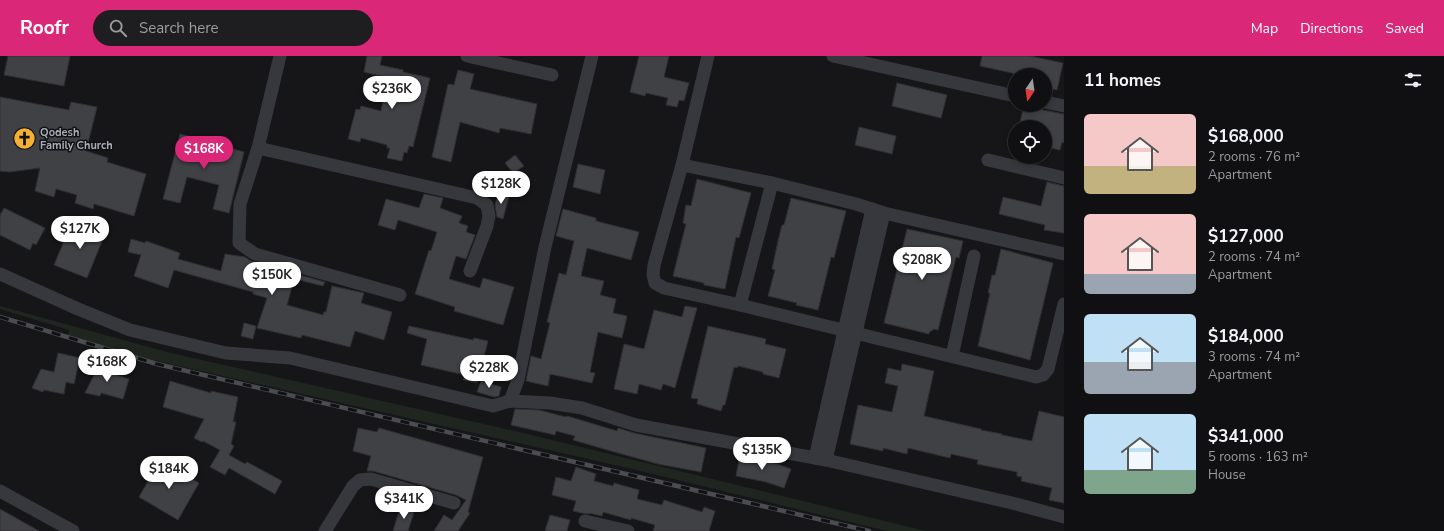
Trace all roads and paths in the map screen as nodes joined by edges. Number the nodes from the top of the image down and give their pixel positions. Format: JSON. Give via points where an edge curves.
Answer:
{"nodes":[{"id":1,"x":280,"y":56,"type":"edge"},
{"id":2,"x":466,"y":56,"type":"edge"},
{"id":3,"x":592,"y":56,"type":"edge"},
{"id":4,"x":708,"y":56,"type":"edge"},
{"id":5,"x":833,"y":56,"type":"edge"},
{"id":6,"x":855,"y":59,"type":"edge"},
{"id":7,"x":552,"y":75,"type":"dead end"},
{"id":8,"x":1008,"y":94,"type":"edge"},
{"id":9,"x":1052,"y":103,"type":"edge"},
{"id":10,"x":1064,"y":106,"type":"edge"},
{"id":11,"x":258,"y":148,"type":"junction"},
{"id":12,"x":988,"y":160,"type":"dead end"},
{"id":13,"x":682,"y":165,"type":"junction"},
{"id":14,"x":1064,"y":178,"type":"edge"},
{"id":15,"x":772,"y":183,"type":"junction"},
{"id":16,"x":878,"y":211,"type":"junction"},
{"id":17,"x":1064,"y":254,"type":"edge"},
{"id":18,"x":974,"y":256,"type":"dead end"},
{"id":19,"x":470,"y":271,"type":"dead end"},
{"id":20,"x":0,"y":274,"type":"edge"},
{"id":21,"x":400,"y":295,"type":"dead end"},
{"id":22,"x":1064,"y":304,"type":"edge"},
{"id":23,"x":740,"y":305,"type":"junction"},
{"id":24,"x":849,"y":332,"type":"junction"},
{"id":25,"x":952,"y":356,"type":"junction"},
{"id":26,"x":510,"y":401,"type":"junction"},
{"id":27,"x":820,"y":459,"type":"junction"},
{"id":28,"x":0,"y":491,"type":"edge"},
{"id":29,"x":454,"y":503,"type":"dead end"},
{"id":30,"x":1064,"y":517,"type":"edge"},
{"id":31,"x":585,"y":521,"type":"dead end"},
{"id":32,"x":73,"y":531,"type":"edge"},
{"id":33,"x":326,"y":531,"type":"edge"},
{"id":34,"x":628,"y":531,"type":"edge"}],
"edges":[{"from":1,"to":11,"type":"street"},
{"from":2,"to":7,"type":"street"},
{"from":3,"to":26,"type":"street","via":[[545,246],[518,380]]},
{"from":4,"to":13,"type":"street"},
{"from":5,"to":6,"type":"street"},
{"from":6,"to":8,"type":"street"},
{"from":9,"to":10,"type":"street"},
{"from":11,"to":19,"type":"street","via":[[477,198],[487,205],[489,216]]},
{"from":11,"to":21,"type":"street","via":[[240,204],[239,243],[255,254]]},
{"from":12,"to":14,"type":"street"},
{"from":13,"to":15,"type":"street"},
{"from":13,"to":23,"type":"street","via":[[654,265],[655,283],[664,288]]},
{"from":15,"to":16,"type":"street"},
{"from":15,"to":23,"type":"street"},
{"from":16,"to":17,"type":"street"},
{"from":16,"to":24,"type":"street"},
{"from":18,"to":25,"type":"street"},
{"from":20,"to":26,"type":"street","via":[[130,330],[226,353],[290,358],[493,406]]},
{"from":22,"to":25,"type":"street","via":[[1048,370],[1043,375],[1036,377]]},
{"from":23,"to":24,"type":"street"},
{"from":24,"to":25,"type":"street"},
{"from":24,"to":27,"type":"street"},
{"from":26,"to":27,"type":"street","via":[[582,408],[636,424]]},
{"from":27,"to":30,"type":"street"},
{"from":28,"to":32,"type":"street"},
{"from":29,"to":33,"type":"street","via":[[371,479],[360,480],[353,486]]},
{"from":31,"to":34,"type":"street"}]}
